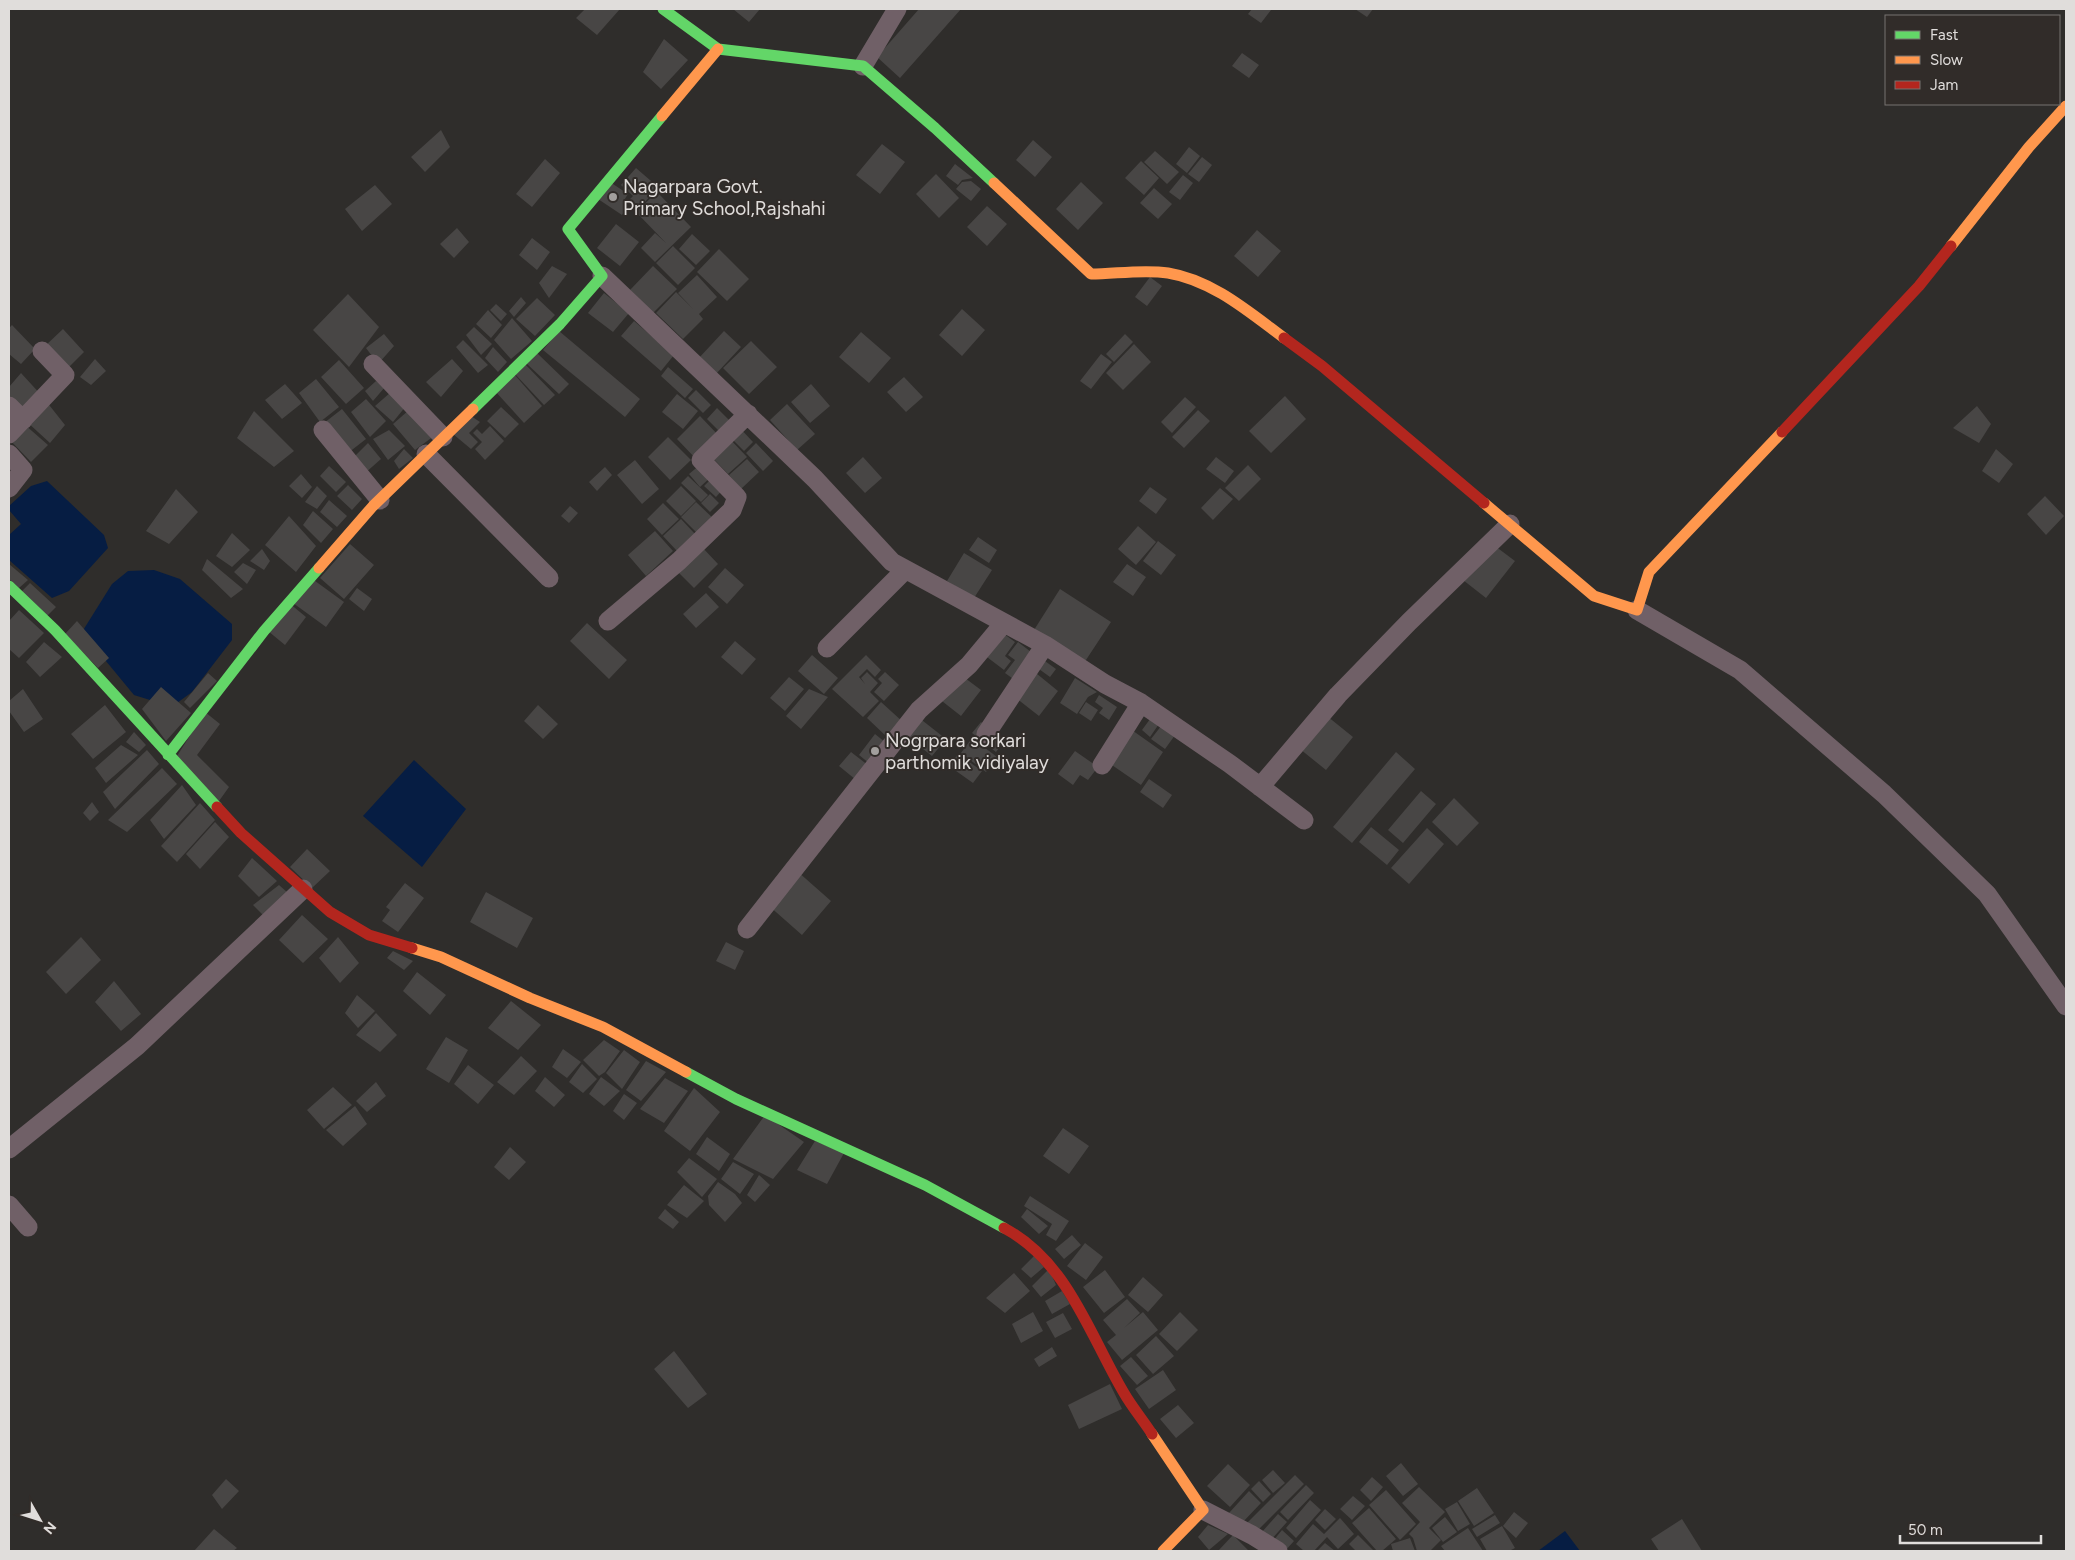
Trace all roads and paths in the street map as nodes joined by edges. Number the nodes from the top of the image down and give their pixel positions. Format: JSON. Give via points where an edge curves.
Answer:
{"nodes":[{"id":1,"x":663,"y":9,"type":"edge"},
{"id":2,"x":897,"y":9,"type":"edge"},
{"id":3,"x":718,"y":49,"type":"junction"},
{"id":4,"x":863,"y":66,"type":"junction"},
{"id":5,"x":2066,"y":106,"type":"edge"},
{"id":6,"x":602,"y":276,"type":"junction"},
{"id":7,"x":42,"y":351,"type":"dead end"},
{"id":8,"x":373,"y":364,"type":"dead end"},
{"id":9,"x":9,"y":406,"type":"edge"},
{"id":10,"x":748,"y":414,"type":"junction"},
{"id":11,"x":23,"y":420,"type":"junction"},
{"id":12,"x":323,"y":430,"type":"dead end"},
{"id":13,"x":9,"y":434,"type":"edge"},
{"id":14,"x":443,"y":437,"type":"junction"},
{"id":15,"x":9,"y":454,"type":"edge"},
{"id":16,"x":426,"y":454,"type":"junction"},
{"id":17,"x":9,"y":488,"type":"edge"},
{"id":18,"x":380,"y":500,"type":"junction"},
{"id":19,"x":1510,"y":524,"type":"junction"},
{"id":20,"x":905,"y":570,"type":"junction"},
{"id":21,"x":549,"y":578,"type":"dead end"},
{"id":22,"x":9,"y":586,"type":"edge"},
{"id":23,"x":1637,"y":610,"type":"junction"},
{"id":24,"x":608,"y":622,"type":"dead end"},
{"id":25,"x":1004,"y":623,"type":"junction"},
{"id":26,"x":1045,"y":645,"type":"junction"},
{"id":27,"x":827,"y":648,"type":"dead end"},
{"id":28,"x":1140,"y":703,"type":"junction"},
{"id":29,"x":986,"y":734,"type":"dead end"},
{"id":30,"x":168,"y":755,"type":"junction"},
{"id":31,"x":1102,"y":765,"type":"dead end"},
{"id":32,"x":1260,"y":787,"type":"junction"},
{"id":33,"x":1304,"y":820,"type":"dead end"},
{"id":34,"x":303,"y":889,"type":"junction"},
{"id":35,"x":747,"y":929,"type":"dead end"},
{"id":36,"x":2066,"y":1006,"type":"edge"},
{"id":37,"x":9,"y":1148,"type":"edge"},
{"id":38,"x":9,"y":1205,"type":"edge"},
{"id":39,"x":28,"y":1227,"type":"dead end"},
{"id":40,"x":1203,"y":1510,"type":"junction"},
{"id":41,"x":1163,"y":1551,"type":"edge"},
{"id":42,"x":1278,"y":1551,"type":"edge"}],
"edges":[{"from":1,"to":3,"type":"street"},
{"from":2,"to":4,"type":"street"},
{"from":3,"to":4,"type":"street"},
{"from":3,"to":6,"type":"street","via":[[568,229]]},
{"from":4,"to":19,"type":"street","via":[[1091,274],[1167,274],[1196,281],[1235,302],[1322,366]]},
{"from":5,"to":23,"type":"street","via":[[2029,147],[1919,286],[1649,572]]},
{"from":6,"to":10,"type":"street"},
{"from":6,"to":14,"type":"street","via":[[560,324]]},
{"from":7,"to":11,"type":"street","via":[[65,374]]},
{"from":8,"to":14,"type":"street"},
{"from":9,"to":11,"type":"street"},
{"from":10,"to":20,"type":"street","via":[[815,479],[892,562]]},
{"from":10,"to":24,"type":"street","via":[[700,460],[737,497],[732,510]]},
{"from":11,"to":13,"type":"street"},
{"from":12,"to":18,"type":"street"},
{"from":14,"to":16,"type":"street"},
{"from":15,"to":17,"type":"street","via":[[23,470]]},
{"from":16,"to":18,"type":"street"},
{"from":16,"to":21,"type":"street"},
{"from":18,"to":30,"type":"street","via":[[264,631]]},
{"from":19,"to":23,"type":"street","via":[[1594,596]]},
{"from":19,"to":32,"type":"street","via":[[1338,695]]},
{"from":20,"to":25,"type":"street"},
{"from":20,"to":27,"type":"street"},
{"from":22,"to":30,"type":"street","via":[[55,630]]},
{"from":23,"to":36,"type":"street","via":[[1740,670],[1884,794],[1987,894]]},
{"from":25,"to":26,"type":"street"},
{"from":25,"to":35,"type":"street","via":[[969,666],[919,710]]},
{"from":26,"to":28,"type":"street"},
{"from":26,"to":29,"type":"street"},
{"from":28,"to":31,"type":"street"},
{"from":28,"to":32,"type":"street"},
{"from":30,"to":34,"type":"street","via":[[217,809]]},
{"from":32,"to":33,"type":"street"},
{"from":34,"to":37,"type":"street","via":[[137,1046]]},
{"from":34,"to":40,"type":"street","via":[[356,929],[440,957],[503,987],[603,1027],[736,1099],[924,1185],[1029,1243],[1049,1262],[1083,1316],[1124,1393]]},
{"from":38,"to":39,"type":"street"},
{"from":40,"to":41,"type":"street"},
{"from":40,"to":42,"type":"street"}]}
